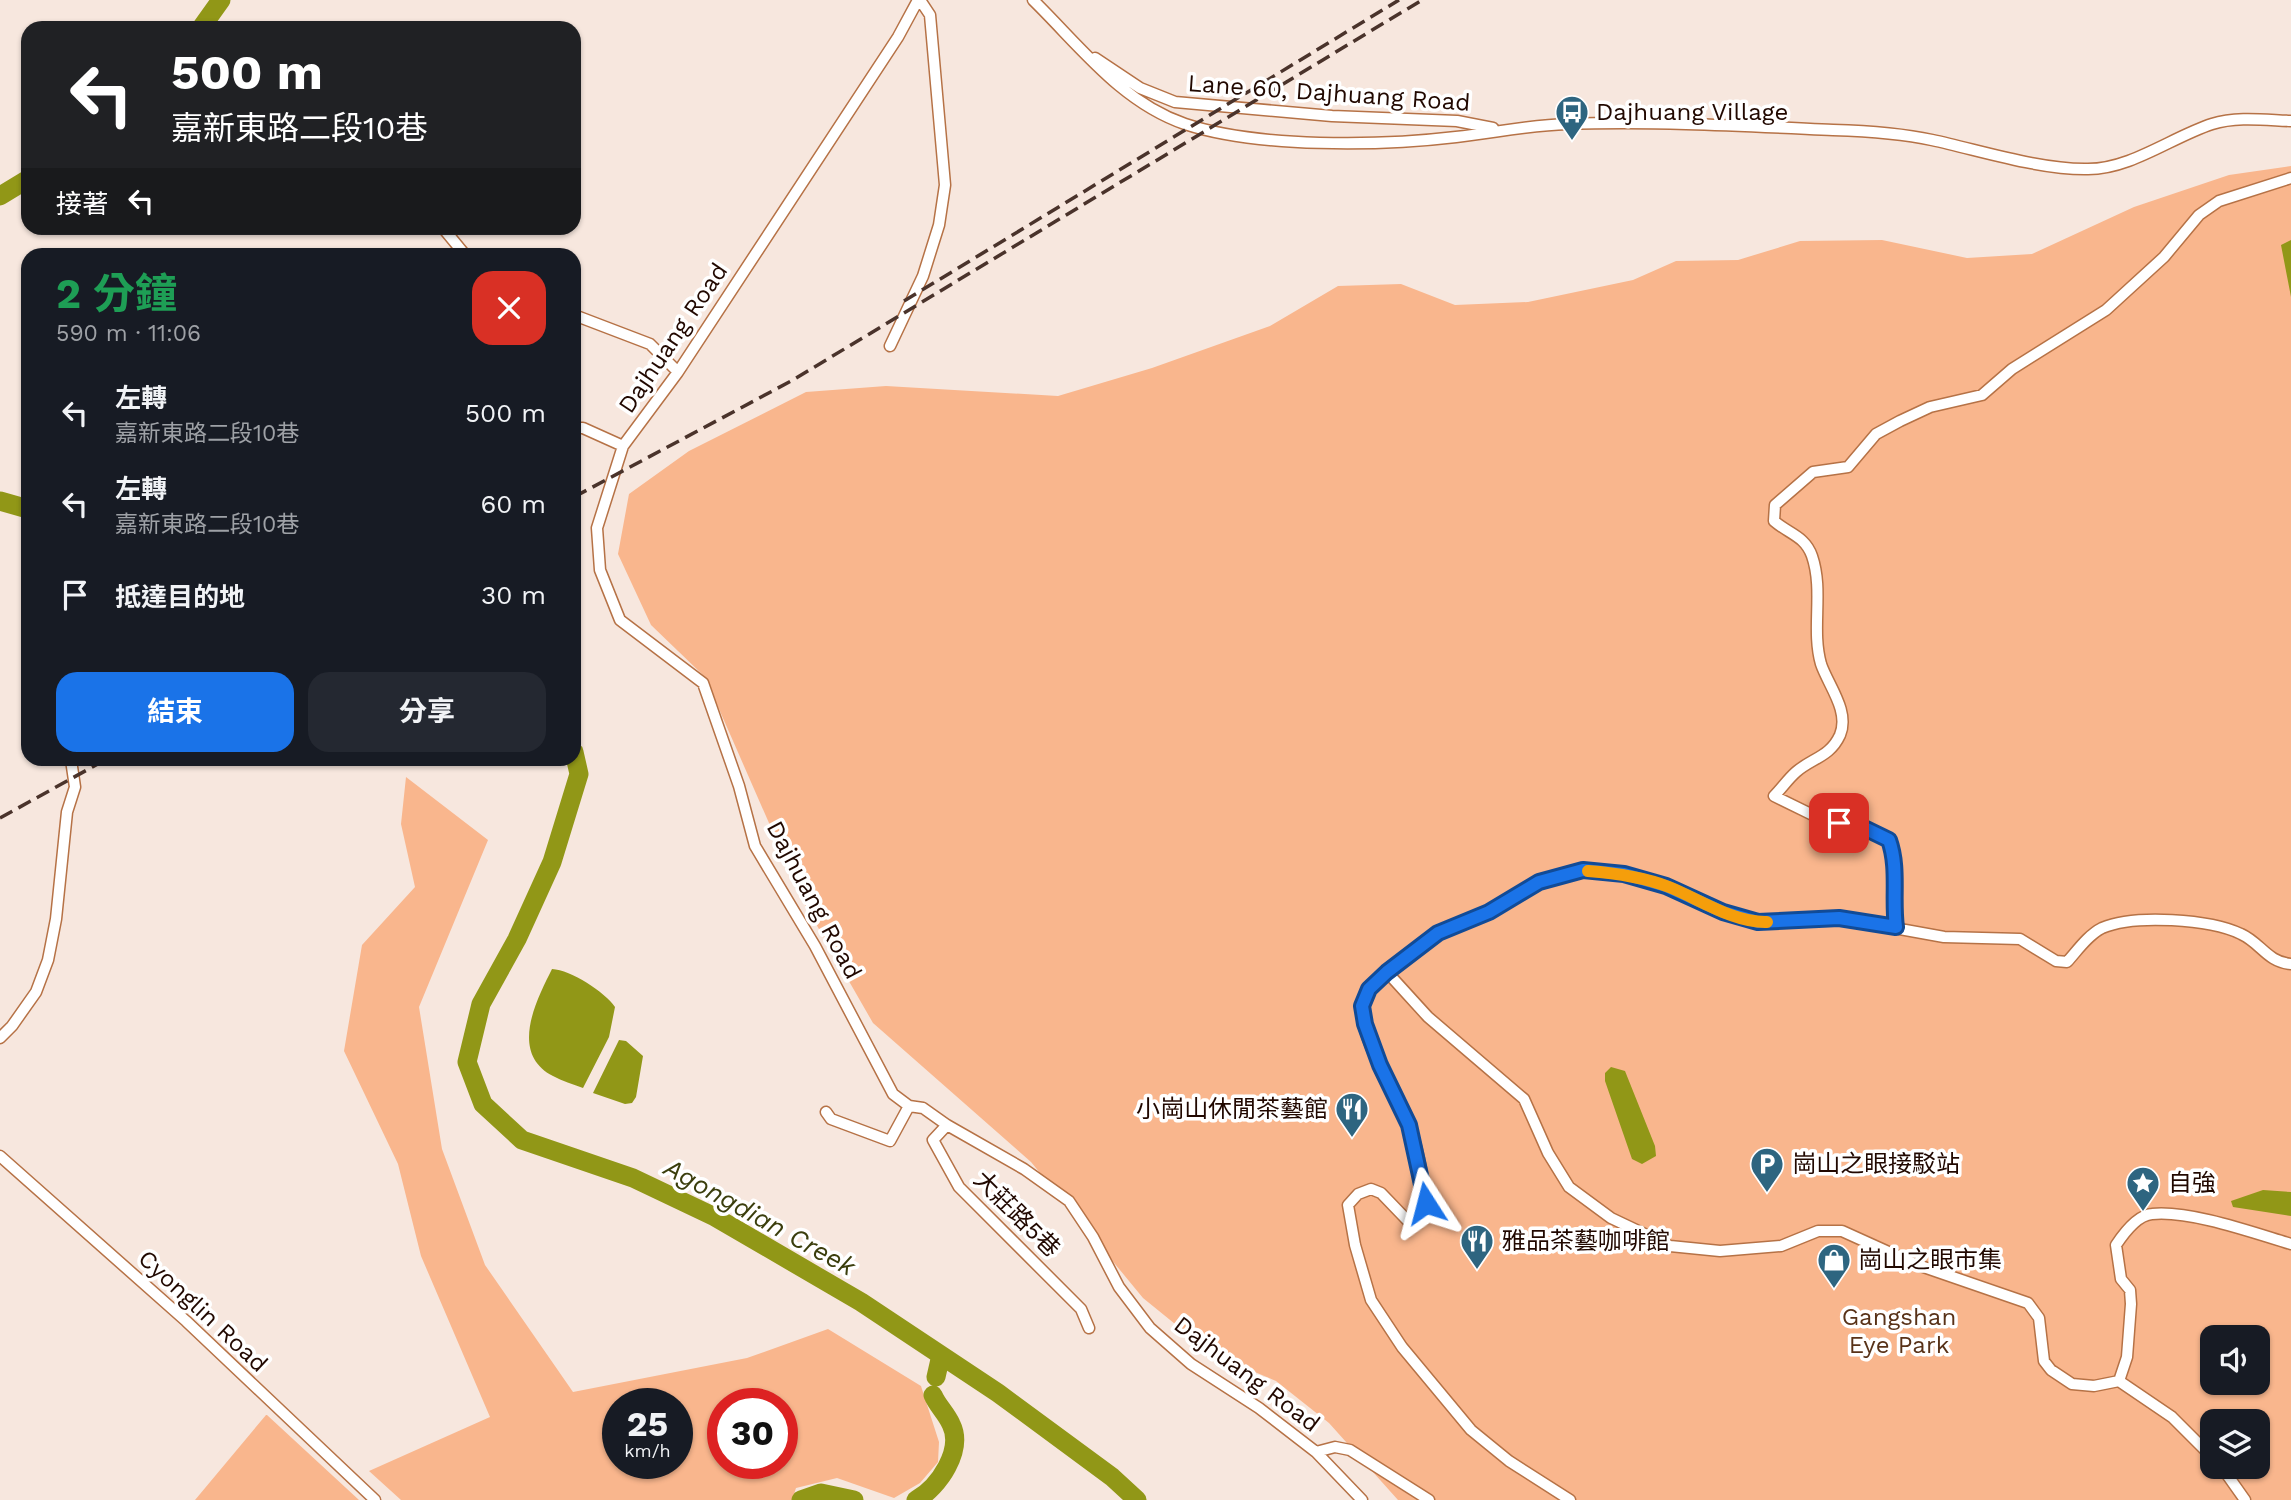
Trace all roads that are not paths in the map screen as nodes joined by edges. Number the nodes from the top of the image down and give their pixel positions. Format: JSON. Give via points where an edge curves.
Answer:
{"nodes":[{"id":1,"x":919,"y":0,"type":"edge"},
{"id":2,"x":1033,"y":0,"type":"edge"},
{"id":3,"x":1087,"y":52,"type":"junction"},
{"id":4,"x":2291,"y":121,"type":"edge"},
{"id":5,"x":1498,"y":129,"type":"junction"},
{"id":6,"x":2291,"y":178,"type":"edge"},
{"id":7,"x":581,"y":318,"type":"edge"},
{"id":8,"x":890,"y":346,"type":"dead end"},
{"id":9,"x":678,"y":372,"type":"junction"},
{"id":10,"x":581,"y":428,"type":"edge"},
{"id":11,"x":623,"y":446,"type":"junction"},
{"id":12,"x":72,"y":766,"type":"edge"},
{"id":13,"x":1896,"y":927,"type":"junction"},
{"id":14,"x":2291,"y":964,"type":"edge"},
{"id":15,"x":1387,"y":972,"type":"junction"},
{"id":16,"x":0,"y":1038,"type":"edge"},
{"id":17,"x":909,"y":1107,"type":"junction"},
{"id":18,"x":826,"y":1112,"type":"dead end"},
{"id":19,"x":947,"y":1125,"type":"junction"},
{"id":20,"x":0,"y":1156,"type":"edge"},
{"id":21,"x":2291,"y":1244,"type":"edge"},
{"id":22,"x":1089,"y":1328,"type":"dead end"},
{"id":23,"x":2119,"y":1381,"type":"junction"},
{"id":24,"x":2200,"y":1445,"type":"edge"},
{"id":25,"x":1316,"y":1452,"type":"junction"},
{"id":26,"x":2230,"y":1479,"type":"edge"},
{"id":27,"x":375,"y":1500,"type":"edge"},
{"id":28,"x":1362,"y":1500,"type":"edge"},
{"id":29,"x":1429,"y":1500,"type":"edge"},
{"id":30,"x":1570,"y":1500,"type":"edge"},
{"id":31,"x":2245,"y":1500,"type":"edge"}],
"edges":[{"from":1,"to":8,"type":"street","via":[[930,15],[945,185],[939,225],[923,276]]},
{"from":1,"to":9,"type":"street","name":"Dajhuang Road"},
{"from":2,"to":3,"type":"street","name":"Lane 60, Dajhuang Road"},
{"from":3,"to":5,"type":"street","name":"Lane 60, Dajhuang Road","via":[[1140,88],[1175,102],[1457,121]]},
{"from":3,"to":5,"type":"street","name":"Lane 60, Dajhuang Road","via":[[1109,79],[1149,108],[1186,124],[1309,143],[1456,137]]},
{"from":4,"to":5,"type":"street","name":"Lane 60, Dajhuang Road","via":[[2214,123],[2120,163],[2090,170],[1929,139],[1836,130],[1569,124]]},
{"from":6,"to":13,"type":"street","via":[[2219,201],[2199,215],[2164,257],[2106,310],[2012,369],[1982,395],[1930,407],[1900,421],[1877,434],[1847,467],[1813,472],[1775,505],[1774,521],[1799,534],[1812,555],[1820,654],[1842,717],[1842,732],[1832,750],[1798,770],[1774,796],[1825,821],[1854,823],[1889,840],[1895,856]]},
{"from":7,"to":9,"type":"street","via":[[650,344]]},
{"from":9,"to":11,"type":"street","name":"Dajhuang Road"},
{"from":10,"to":11,"type":"street"},
{"from":11,"to":17,"type":"street","name":"Dajhuang Road","via":[[597,528],[600,569],[620,620],[703,684],[755,846],[815,946],[893,1094]]},
{"from":12,"to":16,"type":"street","via":[[75,786],[67,812],[48,960],[36,992]]},
{"from":13,"to":14,"type":"street","via":[[1944,937],[2020,939],[2056,961],[2067,962],[2101,929],[2191,920],[2232,930],[2249,938],[2269,958]]},
{"from":13,"to":15,"type":"street","via":[[1839,918],[1758,922],[1666,886],[1624,874],[1583,870],[1539,882],[1489,912],[1438,933]]},
{"from":15,"to":23,"type":"street","via":[[1428,1017],[1524,1099],[1569,1187],[1611,1219],[1670,1246],[1720,1251],[1781,1246],[1818,1231],[1842,1231],[1915,1264],[2028,1303],[2039,1318],[2044,1361],[2051,1370],[2072,1384]]},
{"from":15,"to":30,"type":"street","via":[[1369,989],[1362,1006],[1365,1024],[1409,1125],[1426,1203],[1425,1214],[1407,1220],[1371,1189],[1348,1205],[1371,1300],[1402,1347],[1471,1430],[1508,1461]]},
{"from":17,"to":18,"type":"street","via":[[890,1142],[831,1119]]},
{"from":17,"to":19,"type":"street","name":"Dajhuang Road","via":[[923,1108]]},
{"from":19,"to":22,"type":"street","name":"大莊路5巷","via":[[933,1140],[959,1187],[1082,1309]]},
{"from":19,"to":25,"type":"street","name":"Dajhuang Road","via":[[1069,1201],[1119,1287],[1150,1328],[1191,1364]]},
{"from":20,"to":27,"type":"street","name":"Cyonglin Road","via":[[186,1321]]},
{"from":21,"to":23,"type":"street","via":[[2204,1220],[2150,1213],[2133,1224],[2116,1245],[2121,1279],[2130,1290],[2131,1304],[2127,1357]]},
{"from":23,"to":24,"type":"street","via":[[2172,1417]]},
{"from":25,"to":28,"type":"street","name":"Dajhuang Road"},
{"from":25,"to":29,"type":"street","via":[[1335,1447],[1350,1450]]},
{"from":26,"to":31,"type":"street"}]}
